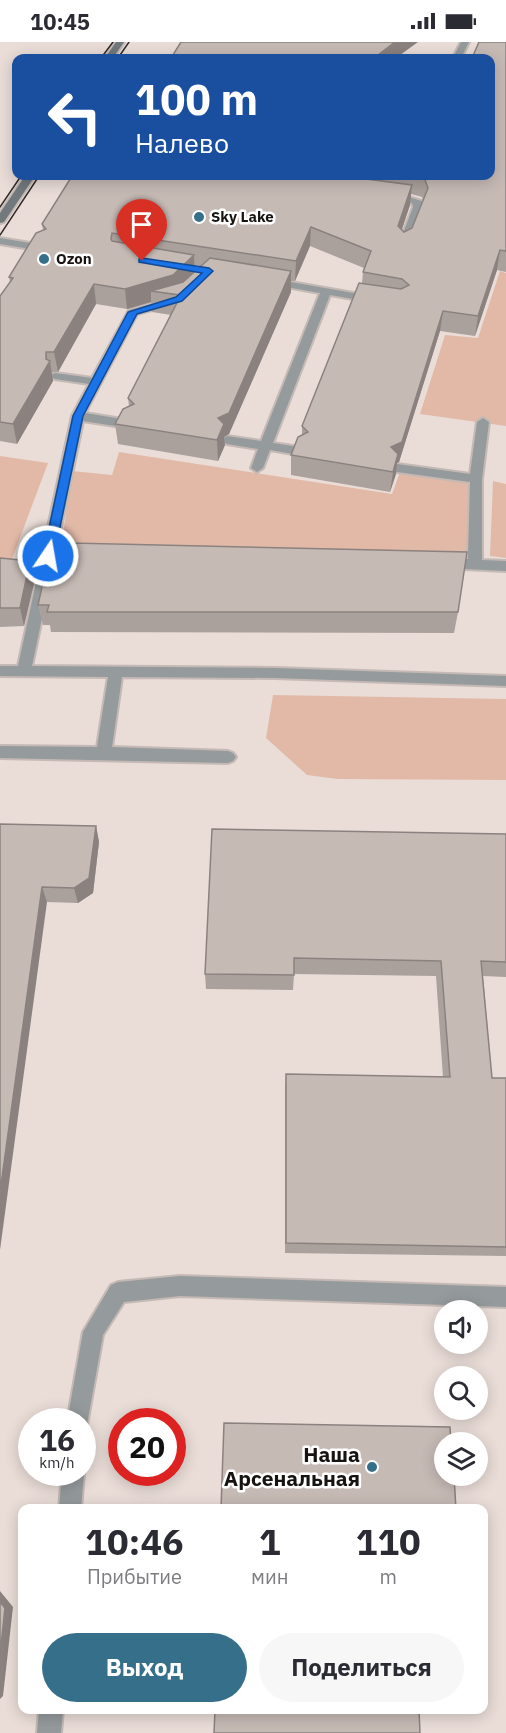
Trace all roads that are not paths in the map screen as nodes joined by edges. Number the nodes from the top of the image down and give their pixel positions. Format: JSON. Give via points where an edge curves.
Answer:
{"nodes":[{"id":1,"x":27,"y":180,"type":"edge"},
{"id":2,"x":382,"y":194,"type":"edge"},
{"id":3,"x":0,"y":220,"type":"edge"},
{"id":4,"x":0,"y":241,"type":"edge"},
{"id":5,"x":403,"y":247,"type":"edge"},
{"id":6,"x":42,"y":248,"type":"edge"},
{"id":7,"x":256,"y":279,"type":"edge"},
{"id":8,"x":326,"y":291,"type":"junction"},
{"id":9,"x":187,"y":292,"type":"edge"},
{"id":10,"x":388,"y":302,"type":"edge"},
{"id":11,"x":55,"y":376,"type":"edge"},
{"id":12,"x":96,"y":382,"type":"junction"},
{"id":13,"x":78,"y":416,"type":"junction"},
{"id":14,"x":483,"y":422,"type":"dead end"},
{"id":15,"x":128,"y":424,"type":"edge"},
{"id":16,"x":227,"y":440,"type":"edge"},
{"id":17,"x":266,"y":446,"type":"junction"},
{"id":18,"x":299,"y":451,"type":"edge"},
{"id":19,"x":257,"y":468,"type":"dead end"},
{"id":20,"x":397,"y":468,"type":"edge"},
{"id":21,"x":476,"y":479,"type":"junction"},
{"id":22,"x":64,"y":557,"type":"edge"},
{"id":23,"x":427,"y":563,"type":"edge"},
{"id":24,"x":475,"y":564,"type":"junction"},
{"id":25,"x":42,"y":565,"type":"junction"},
{"id":26,"x":506,"y":566,"type":"edge"},
{"id":27,"x":0,"y":671,"type":"edge"},
{"id":28,"x":24,"y":671,"type":"junction"},
{"id":29,"x":116,"y":672,"type":"junction"},
{"id":30,"x":506,"y":681,"type":"edge"},
{"id":31,"x":0,"y":752,"type":"edge"},
{"id":32,"x":104,"y":753,"type":"junction"},
{"id":33,"x":228,"y":758,"type":"dead end"},
{"id":34,"x":506,"y":1297,"type":"edge"},
{"id":35,"x":80,"y":1408,"type":"edge"},
{"id":36,"x":72,"y":1486,"type":"edge"},
{"id":37,"x":70,"y":1504,"type":"edge"},
{"id":38,"x":51,"y":1714,"type":"edge"},
{"id":39,"x":49,"y":1733,"type":"edge"}],
"edges":[{"from":1,"to":3,"type":"main road"},
{"from":2,"to":5,"type":"lane","via":[[417,201]]},
{"from":4,"to":6,"type":"lane"},
{"from":7,"to":8,"type":"lane"},
{"from":8,"to":10,"type":"lane"},
{"from":8,"to":17,"type":"lane"},
{"from":9,"to":12,"type":"lane","via":[[179,299],[133,312]]},
{"from":11,"to":12,"type":"lane"},
{"from":12,"to":13,"type":"lane"},
{"from":13,"to":15,"type":"lane"},
{"from":13,"to":25,"type":"lane"},
{"from":14,"to":21,"type":"lane"},
{"from":16,"to":17,"type":"lane"},
{"from":17,"to":18,"type":"lane"},
{"from":17,"to":19,"type":"lane"},
{"from":20,"to":21,"type":"lane"},
{"from":21,"to":24,"type":"lane"},
{"from":22,"to":25,"type":"lane"},
{"from":23,"to":24,"type":"lane"},
{"from":24,"to":26,"type":"lane"},
{"from":25,"to":28,"type":"lane"},
{"from":27,"to":28,"type":"lane"},
{"from":28,"to":29,"type":"lane"},
{"from":29,"to":30,"type":"lane"},
{"from":29,"to":32,"type":"lane"},
{"from":31,"to":32,"type":"lane"},
{"from":32,"to":33,"type":"lane"},
{"from":34,"to":35,"type":"lane","via":[[180,1286],[118,1292],[93,1332]]},
{"from":36,"to":37,"type":"lane"},
{"from":38,"to":39,"type":"lane"}]}
